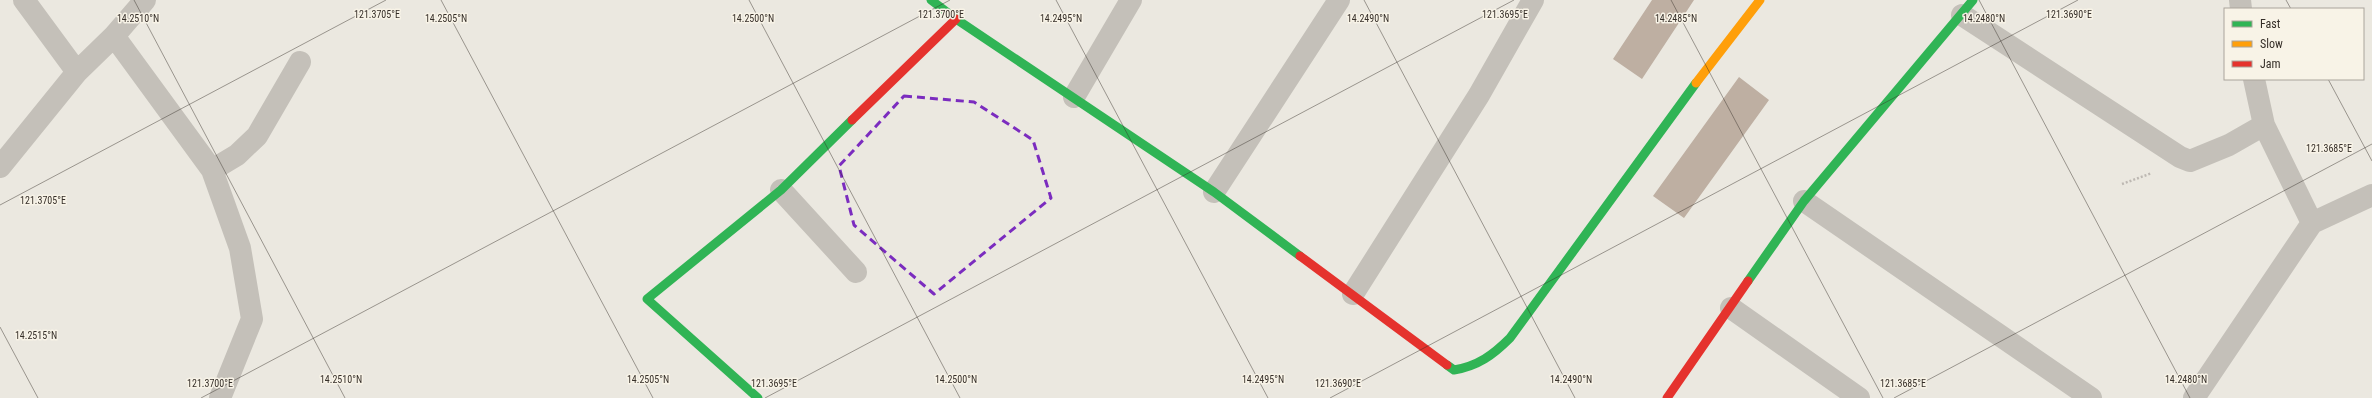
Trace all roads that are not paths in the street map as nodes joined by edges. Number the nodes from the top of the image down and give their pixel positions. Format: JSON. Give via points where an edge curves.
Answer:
{"nodes":[{"id":1,"x":24,"y":0,"type":"edge"},
{"id":2,"x":145,"y":0,"type":"edge"},
{"id":3,"x":931,"y":0,"type":"edge"},
{"id":4,"x":1131,"y":0,"type":"edge"},
{"id":5,"x":1339,"y":0,"type":"edge"},
{"id":6,"x":1533,"y":0,"type":"edge"},
{"id":7,"x":1760,"y":0,"type":"edge"},
{"id":8,"x":1968,"y":8,"type":"edge"},
{"id":9,"x":956,"y":19,"type":"junction"},
{"id":10,"x":114,"y":36,"type":"junction"},
{"id":11,"x":300,"y":62,"type":"dead end"},
{"id":12,"x":77,"y":72,"type":"junction"},
{"id":13,"x":2254,"y":80,"type":"edge"},
{"id":14,"x":1074,"y":97,"type":"junction"},
{"id":15,"x":2264,"y":125,"type":"junction"},
{"id":16,"x":0,"y":167,"type":"edge"},
{"id":17,"x":212,"y":170,"type":"junction"},
{"id":18,"x":781,"y":190,"type":"junction"},
{"id":19,"x":1214,"y":192,"type":"junction"},
{"id":20,"x":2372,"y":195,"type":"edge"},
{"id":21,"x":1804,"y":200,"type":"junction"},
{"id":22,"x":2312,"y":222,"type":"junction"},
{"id":23,"x":856,"y":272,"type":"dead end"},
{"id":24,"x":1353,"y":294,"type":"junction"},
{"id":25,"x":1731,"y":308,"type":"junction"},
{"id":26,"x":220,"y":398,"type":"edge"},
{"id":27,"x":758,"y":398,"type":"edge"},
{"id":28,"x":1667,"y":398,"type":"edge"},
{"id":29,"x":1859,"y":398,"type":"edge"},
{"id":30,"x":2091,"y":398,"type":"edge"},
{"id":31,"x":2194,"y":398,"type":"edge"}],
"edges":[{"from":1,"to":12,"type":"street"},
{"from":2,"to":10,"type":"street"},
{"from":3,"to":9,"type":"street"},
{"from":4,"to":14,"type":"street"},
{"from":5,"to":19,"type":"street"},
{"from":6,"to":24,"type":"street","via":[[1479,95]]},
{"from":7,"to":24,"type":"street","via":[[1510,338],[1492,357],[1471,368],[1454,370]]},
{"from":8,"to":15,"type":"street","via":[[2174,153],[2190,161],[2229,145]]},
{"from":8,"to":21,"type":"street"},
{"from":9,"to":14,"type":"street"},
{"from":9,"to":18,"type":"street"},
{"from":10,"to":12,"type":"street"},
{"from":10,"to":17,"type":"street"},
{"from":11,"to":17,"type":"street","via":[[257,136],[237,155]]},
{"from":12,"to":16,"type":"street"},
{"from":13,"to":15,"type":"street"},
{"from":14,"to":19,"type":"street"},
{"from":15,"to":22,"type":"street"},
{"from":17,"to":26,"type":"street","via":[[240,248],[252,319]]},
{"from":18,"to":23,"type":"street"},
{"from":18,"to":27,"type":"street","via":[[647,299]]},
{"from":19,"to":24,"type":"street"},
{"from":20,"to":22,"type":"street"},
{"from":21,"to":25,"type":"street"},
{"from":21,"to":30,"type":"street"},
{"from":22,"to":31,"type":"street"},
{"from":25,"to":28,"type":"street"},
{"from":25,"to":29,"type":"street"}]}
